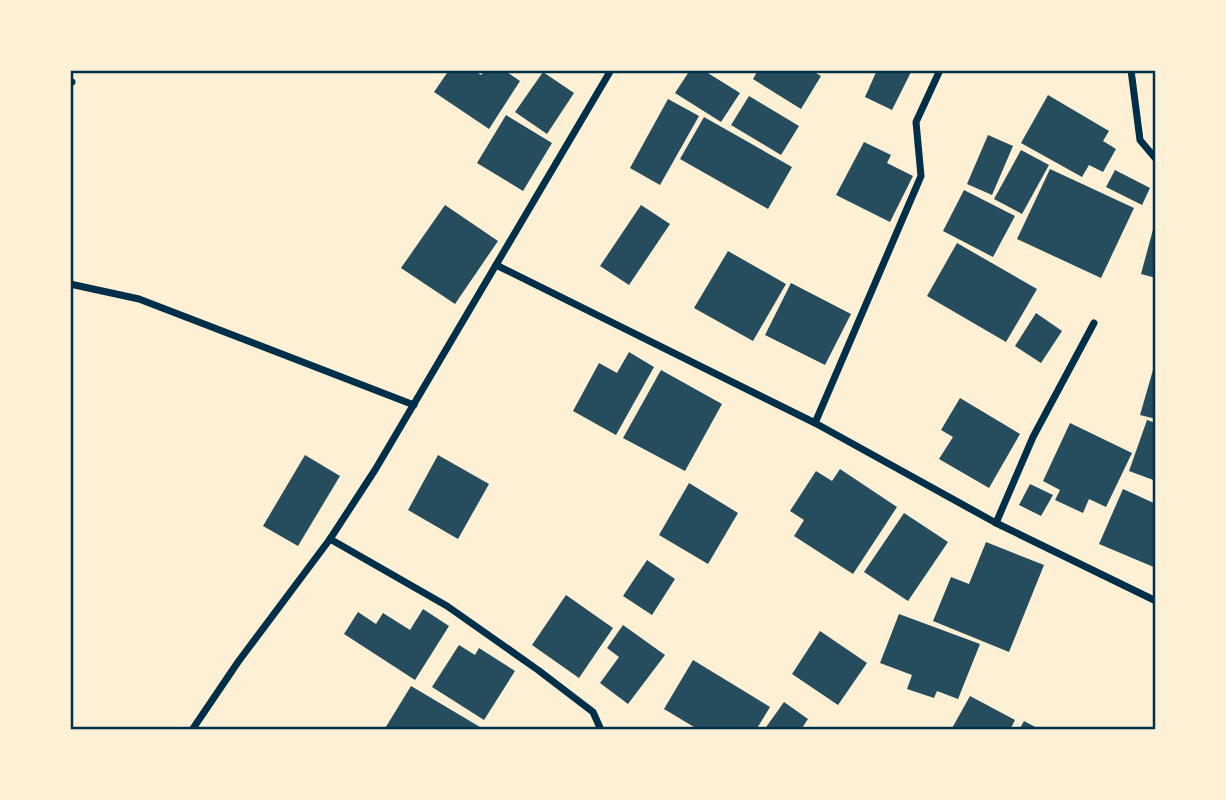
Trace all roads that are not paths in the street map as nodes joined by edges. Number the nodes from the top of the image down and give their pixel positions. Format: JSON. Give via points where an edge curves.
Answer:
{"nodes":[{"id":1,"x":611,"y":70,"type":"edge"},
{"id":2,"x":940,"y":70,"type":"edge"},
{"id":3,"x":1131,"y":70,"type":"edge"},
{"id":4,"x":1156,"y":159,"type":"edge"},
{"id":5,"x":496,"y":265,"type":"junction"},
{"id":6,"x":70,"y":284,"type":"edge"},
{"id":7,"x":1094,"y":323,"type":"dead end"},
{"id":8,"x":414,"y":405,"type":"junction"},
{"id":9,"x":815,"y":423,"type":"junction"},
{"id":10,"x":996,"y":523,"type":"junction"},
{"id":11,"x":330,"y":539,"type":"junction"},
{"id":12,"x":1156,"y":601,"type":"edge"},
{"id":13,"x":192,"y":730,"type":"edge"},
{"id":14,"x":601,"y":730,"type":"edge"}],
"edges":[{"from":1,"to":5,"type":"street"},
{"from":2,"to":9,"type":"street","via":[[916,122],[921,176]]},
{"from":3,"to":4,"type":"street","via":[[1140,140]]},
{"from":5,"to":8,"type":"street"},
{"from":5,"to":9,"type":"street"},
{"from":6,"to":8,"type":"street","via":[[139,299]]},
{"from":7,"to":10,"type":"street","via":[[1033,437]]},
{"from":8,"to":11,"type":"street"},
{"from":9,"to":10,"type":"street"},
{"from":10,"to":12,"type":"street"},
{"from":11,"to":13,"type":"street"},
{"from":11,"to":14,"type":"street","via":[[447,606],[528,663],[593,712]]}]}
